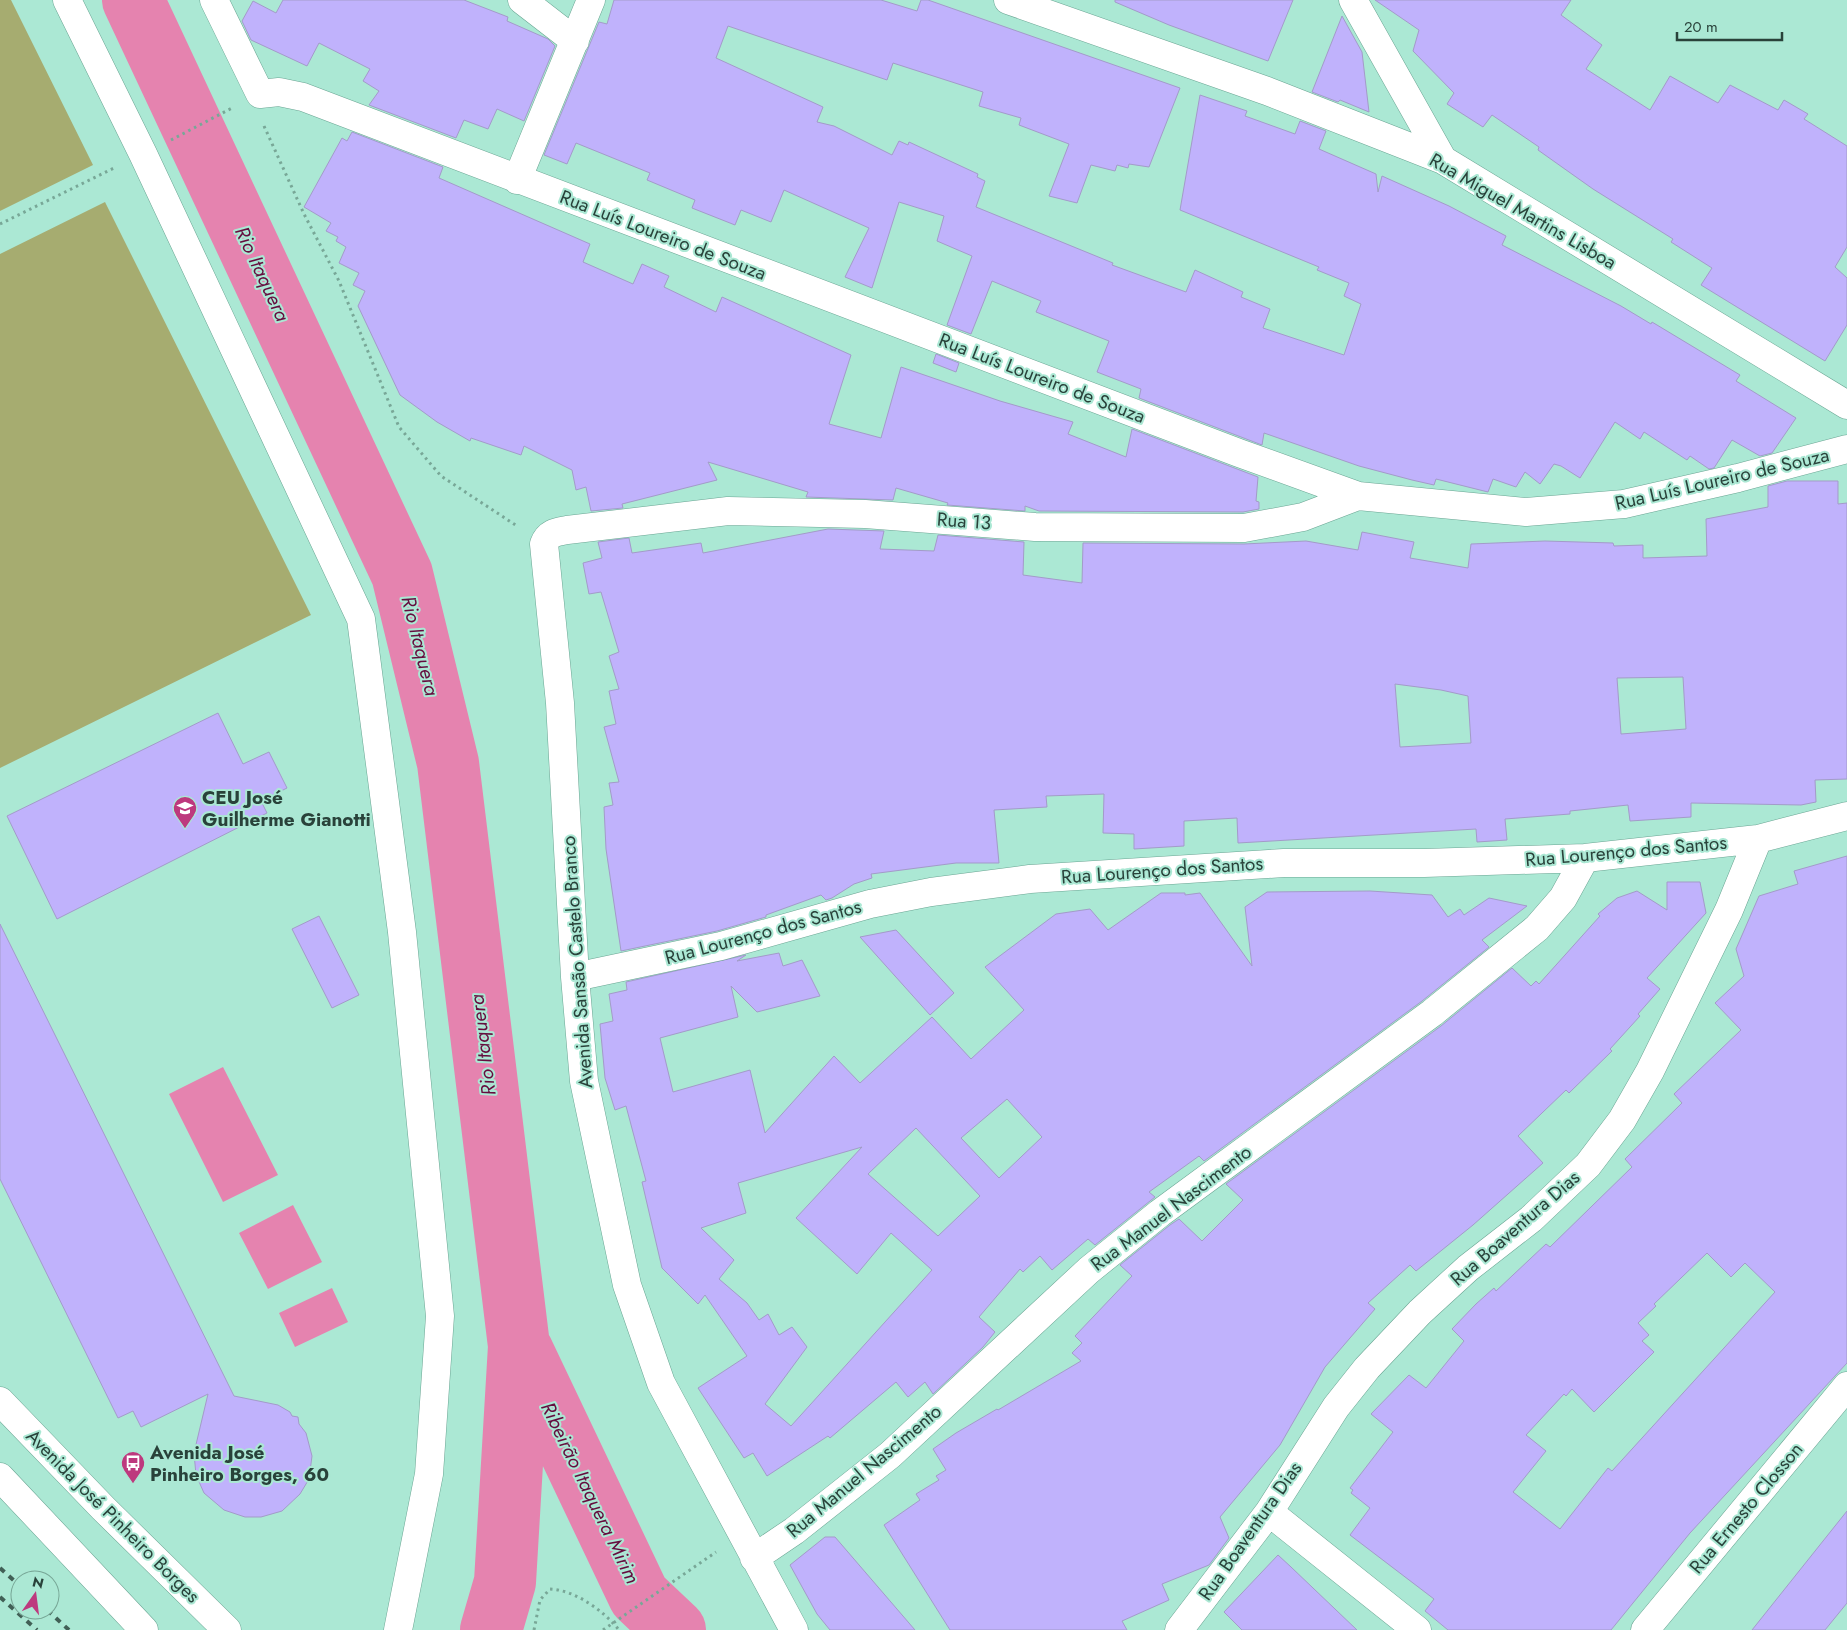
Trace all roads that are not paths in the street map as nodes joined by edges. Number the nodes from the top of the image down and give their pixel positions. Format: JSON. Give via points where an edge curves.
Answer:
{"nodes":[{"id":1,"x":67,"y":0,"type":"edge"},
{"id":2,"x":214,"y":0,"type":"edge"},
{"id":3,"x":522,"y":0,"type":"edge"},
{"id":4,"x":591,"y":0,"type":"edge"},
{"id":5,"x":1008,"y":0,"type":"edge"},
{"id":6,"x":1353,"y":0,"type":"edge"},
{"id":7,"x":575,"y":41,"type":"junction"},
{"id":8,"x":1443,"y":160,"type":"junction"},
{"id":9,"x":517,"y":180,"type":"junction"},
{"id":10,"x":1847,"y":404,"type":"edge"},
{"id":11,"x":1847,"y":449,"type":"edge"},
{"id":12,"x":1358,"y":496,"type":"junction"},
{"id":13,"x":544,"y":544,"type":"joint"},
{"id":14,"x":1847,"y":816,"type":"edge"},
{"id":15,"x":1758,"y":839,"type":"junction"},
{"id":16,"x":1585,"y":858,"type":"junction"},
{"id":17,"x":575,"y":977,"type":"junction"},
{"id":18,"x":1847,"y":1386,"type":"edge"},
{"id":19,"x":0,"y":1401,"type":"edge"},
{"id":20,"x":0,"y":1477,"type":"edge"},
{"id":21,"x":1269,"y":1512,"type":"junction"},
{"id":22,"x":754,"y":1558,"type":"junction"},
{"id":23,"x":144,"y":1630,"type":"edge"},
{"id":24,"x":227,"y":1630,"type":"edge"},
{"id":25,"x":398,"y":1630,"type":"edge"},
{"id":26,"x":794,"y":1630,"type":"edge"},
{"id":27,"x":1179,"y":1630,"type":"edge"},
{"id":28,"x":1417,"y":1630,"type":"edge"},
{"id":29,"x":1645,"y":1630,"type":"edge"}],
"edges":[{"from":1,"to":25,"type":"street","via":[[143,154],[361,619],[402,932],[440,1316],[429,1474]]},
{"from":2,"to":9,"type":"street","name":"Rua Luís Loureiro de Souza","via":[[249,100],[280,92],[303,97]]},
{"from":3,"to":7,"type":"street"},
{"from":4,"to":7,"type":"street"},
{"from":5,"to":8,"type":"street","name":"Rua Miguel Martins Lisboa","via":[[1267,91]]},
{"from":6,"to":8,"type":"street"},
{"from":7,"to":9,"type":"street"},
{"from":8,"to":10,"type":"street","name":"Rua Miguel Martins Lisboa"},
{"from":9,"to":12,"type":"street","name":"Rua Luís Loureiro de Souza"},
{"from":11,"to":12,"type":"street","name":"Rua Luís Loureiro de Souza","via":[[1624,504],[1526,512]]},
{"from":12,"to":13,"type":"street","name":"Rua 13","via":[[1303,517],[1244,528],[1036,527],[865,514],[728,511],[567,530],[550,534]]},
{"from":13,"to":17,"type":"street","name":"Avenida Sansão Castelo Branco","via":[[560,703]]},
{"from":14,"to":15,"type":"street"},
{"from":15,"to":16,"type":"street","name":"Rua Lourenço dos Santos"},
{"from":15,"to":21,"type":"street","name":"Rua Boaventura Dias","via":[[1729,910],[1650,1071],[1622,1120],[1588,1165],[1531,1219],[1468,1268],[1420,1312],[1367,1368],[1326,1423]]},
{"from":16,"to":17,"type":"street","name":"Rua Lourenço dos Santos","via":[[1284,863],[1030,879],[870,904],[721,946]]},
{"from":16,"to":22,"type":"street","name":"Rua Manuel Nascimento","via":[[1563,898],[1537,928],[1432,1013],[1160,1213],[1096,1264],[890,1455],[794,1531]]},
{"from":17,"to":22,"type":"street","name":"Avenida Sansão Castelo Branco","via":[[584,1081],[627,1285],[661,1383]]},
{"from":18,"to":29,"type":"street","name":"Rua Ernesto Closson"},
{"from":19,"to":24,"type":"street","name":"Avenida José Pinheiro Borges"},
{"from":20,"to":23,"type":"street"},
{"from":21,"to":27,"type":"street","name":"Rua Boaventura Dias"},
{"from":21,"to":28,"type":"street"},
{"from":22,"to":26,"type":"street","name":"Avenida Sansão Castelo Branco"}]}
